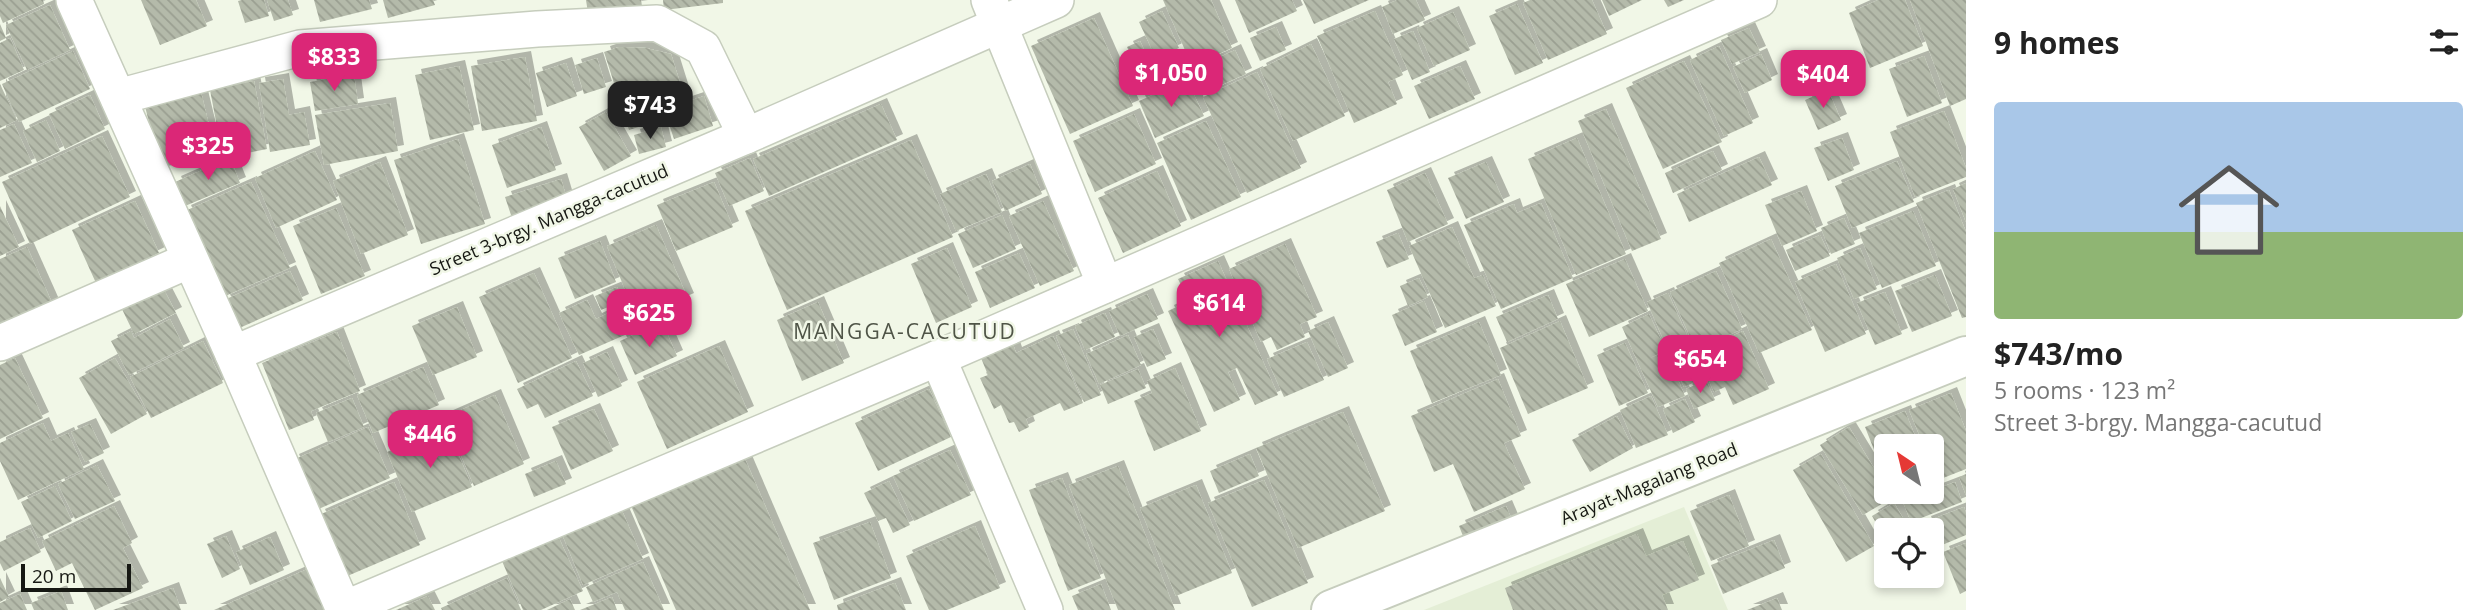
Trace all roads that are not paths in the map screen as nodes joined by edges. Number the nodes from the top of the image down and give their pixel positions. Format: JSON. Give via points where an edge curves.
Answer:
{"nodes":[{"id":1,"x":74,"y":0,"type":"edge"},
{"id":2,"x":1056,"y":0,"type":"edge"},
{"id":3,"x":1759,"y":0,"type":"edge"},
{"id":4,"x":994,"y":12,"type":"edge"},
{"id":5,"x":118,"y":97,"type":"junction"},
{"id":6,"x":746,"y":136,"type":"junction"},
{"id":7,"x":190,"y":260,"type":"junction"},
{"id":8,"x":1105,"y":285,"type":"junction"},
{"id":9,"x":0,"y":343,"type":"edge"},
{"id":10,"x":233,"y":354,"type":"junction"},
{"id":11,"x":1966,"y":356,"type":"edge"},
{"id":12,"x":938,"y":358,"type":"junction"},
{"id":13,"x":344,"y":610,"type":"edge"},
{"id":14,"x":1045,"y":610,"type":"edge"},
{"id":15,"x":1331,"y":610,"type":"edge"}],
"edges":[{"from":1,"to":5,"type":"street"},
{"from":2,"to":4,"type":"street","name":"Street 3-brgy. Mangga-cacutud"},
{"from":3,"to":8,"type":"street"},
{"from":4,"to":6,"type":"street","name":"Street 3-brgy. Mangga-cacutud"},
{"from":4,"to":8,"type":"street"},
{"from":5,"to":6,"type":"street","via":[[300,48],[657,23],[703,48]]},
{"from":5,"to":7,"type":"street"},
{"from":6,"to":10,"type":"street","name":"Street 3-brgy. Mangga-cacutud"},
{"from":7,"to":9,"type":"street"},
{"from":7,"to":10,"type":"street"},
{"from":8,"to":12,"type":"street"},
{"from":10,"to":13,"type":"street"},
{"from":11,"to":15,"type":"main road","name":"Arayat-Magalang Road"},
{"from":12,"to":13,"type":"street"},
{"from":12,"to":14,"type":"street"}]}
